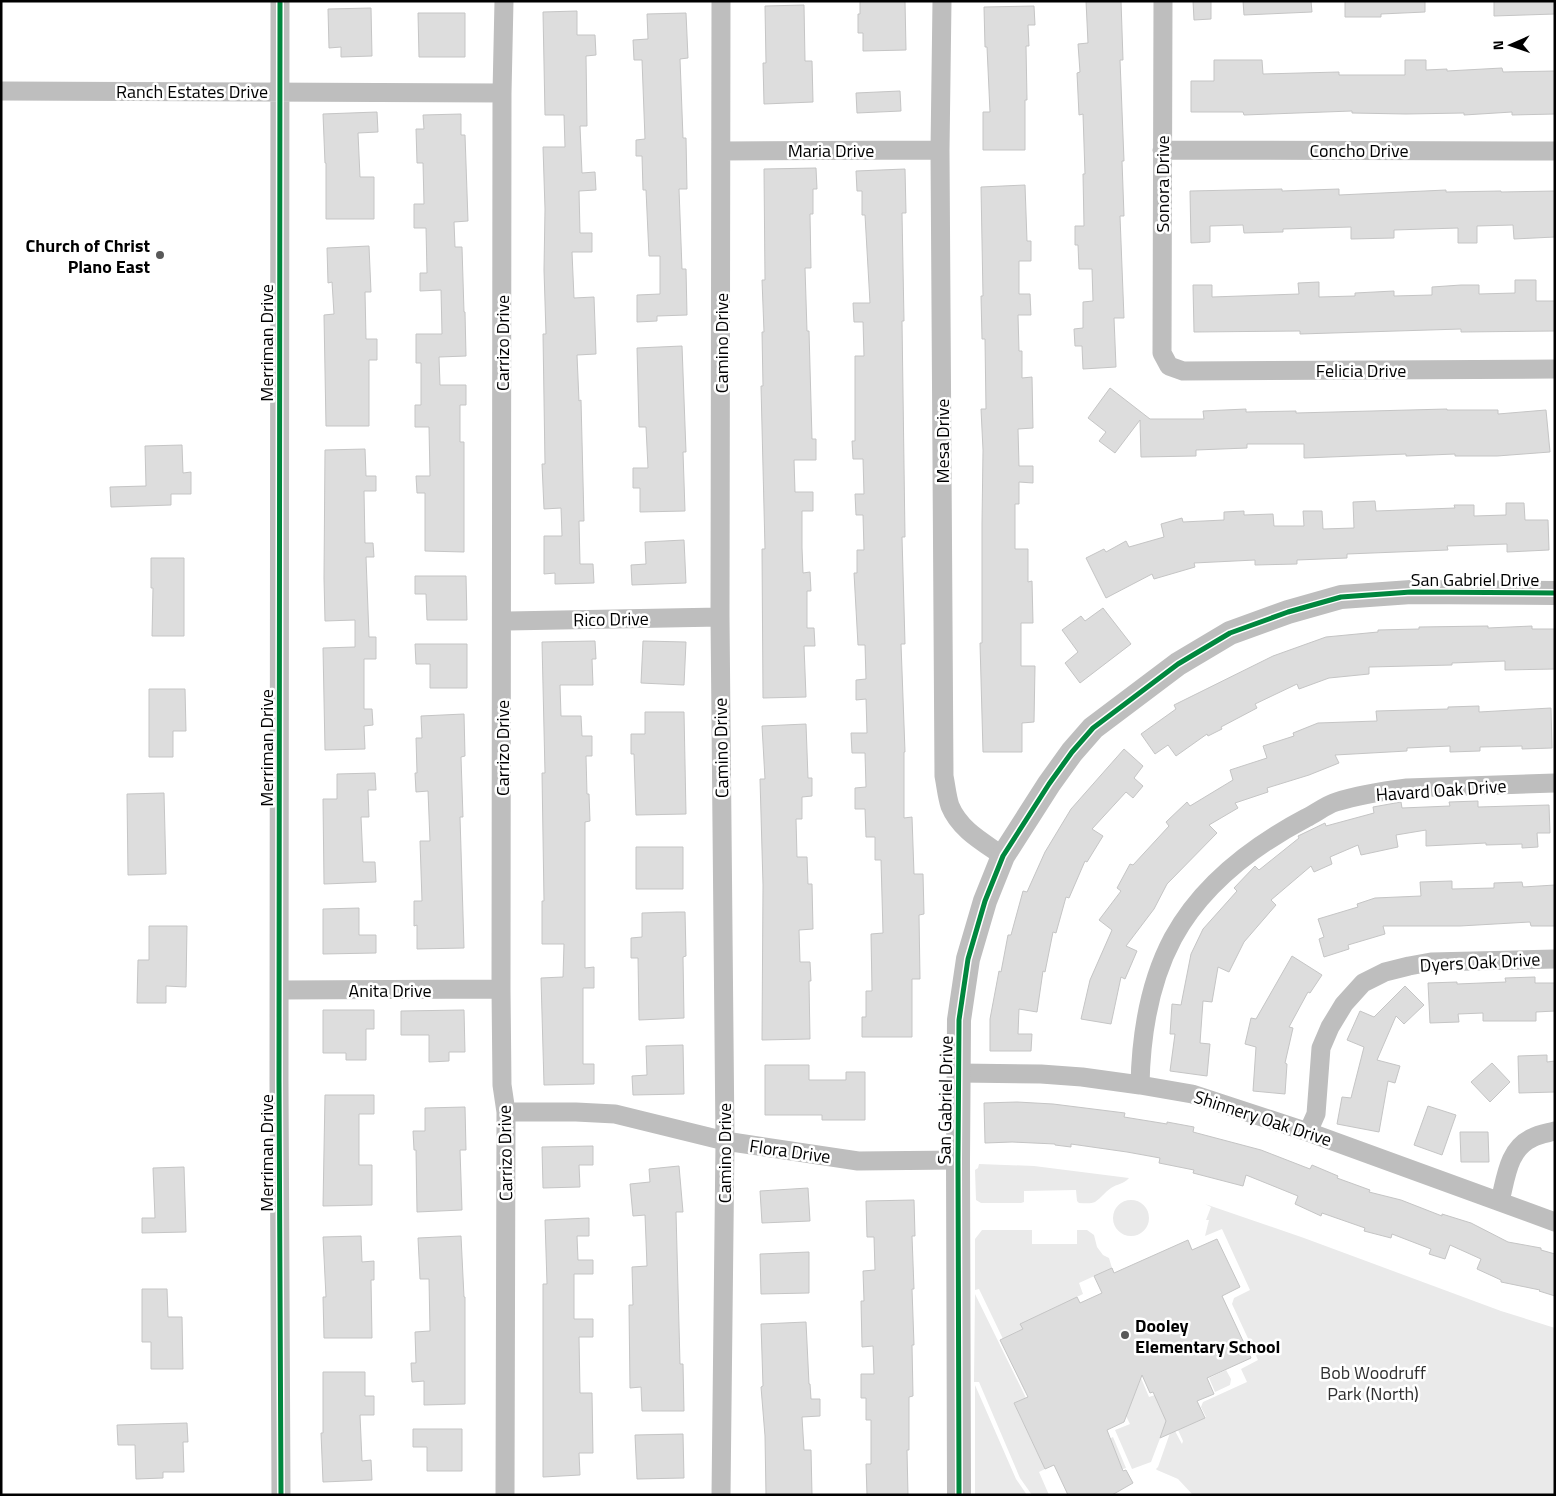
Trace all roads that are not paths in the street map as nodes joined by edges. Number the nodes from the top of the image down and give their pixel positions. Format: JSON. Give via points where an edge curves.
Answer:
{"nodes":[{"id":1,"x":280,"y":1,"type":"edge"},
{"id":2,"x":504,"y":1,"type":"edge"},
{"id":3,"x":721,"y":1,"type":"edge"},
{"id":4,"x":942,"y":1,"type":"edge"},
{"id":5,"x":1164,"y":1,"type":"edge"},
{"id":6,"x":1,"y":91,"type":"edge"},
{"id":7,"x":280,"y":91,"type":"junction"},
{"id":8,"x":502,"y":93,"type":"junction"},
{"id":9,"x":940,"y":150,"type":"junction"},
{"id":10,"x":1162,"y":150,"type":"junction"},
{"id":11,"x":722,"y":151,"type":"junction"},
{"id":12,"x":1555,"y":151,"type":"edge"},
{"id":13,"x":1169,"y":366,"type":"joint"},
{"id":14,"x":1555,"y":369,"type":"edge"},
{"id":15,"x":1555,"y":593,"type":"edge"},
{"id":16,"x":720,"y":617,"type":"junction"},
{"id":17,"x":502,"y":621,"type":"junction"},
{"id":18,"x":1555,"y":783,"type":"edge"},
{"id":19,"x":1003,"y":856,"type":"junction"},
{"id":20,"x":1555,"y":959,"type":"edge"},
{"id":21,"x":501,"y":989,"type":"junction"},
{"id":22,"x":280,"y":990,"type":"junction"},
{"id":23,"x":959,"y":1073,"type":"junction"},
{"id":24,"x":1140,"y":1085,"type":"junction"},
{"id":25,"x":506,"y":1112,"type":"junction"},
{"id":26,"x":1555,"y":1131,"type":"edge"},
{"id":27,"x":1308,"y":1132,"type":"junction"},
{"id":28,"x":725,"y":1141,"type":"junction"},
{"id":29,"x":958,"y":1160,"type":"junction"},
{"id":30,"x":1500,"y":1201,"type":"junction"},
{"id":31,"x":1555,"y":1222,"type":"edge"},
{"id":32,"x":281,"y":1495,"type":"edge"},
{"id":33,"x":505,"y":1495,"type":"edge"},
{"id":34,"x":722,"y":1495,"type":"edge"},
{"id":35,"x":959,"y":1495,"type":"edge"}],
"edges":[{"from":1,"to":7,"type":"street","name":"Merriman Drive"},
{"from":2,"to":8,"type":"street","name":"Carrizo Drive"},
{"from":3,"to":11,"type":"street","name":"Camino Drive"},
{"from":4,"to":9,"type":"street","name":"Mesa Drive"},
{"from":5,"to":10,"type":"street","name":"Sonora Drive"},
{"from":6,"to":7,"type":"street","name":"Ranch Estates Drive"},
{"from":7,"to":8,"type":"street","name":"Ranch Estates Drive"},
{"from":7,"to":22,"type":"street","name":"Merriman Drive"},
{"from":8,"to":17,"type":"street","name":"Carrizo Drive"},
{"from":9,"to":11,"type":"street","name":"Maria Drive"},
{"from":9,"to":19,"type":"street","name":"Mesa Drive","via":[[944,776],[950,806],[961,825]]},
{"from":10,"to":12,"type":"street","name":"Concho Drive"},
{"from":10,"to":13,"type":"street","name":"Sonora Drive","via":[[1162,353]]},
{"from":11,"to":16,"type":"street","name":"Camino Drive"},
{"from":13,"to":14,"type":"street","name":"Felicia Drive","via":[[1183,371]]},
{"from":15,"to":19,"type":"street","name":"San Gabriel Drive","via":[[1411,592],[1341,597],[1230,633],[1178,664],[1093,728],[1049,784]]},
{"from":16,"to":17,"type":"street","name":"Rico Drive"},
{"from":16,"to":28,"type":"street","name":"Camino Drive"},
{"from":17,"to":21,"type":"street","name":"Carrizo Drive"},
{"from":18,"to":24,"type":"street","name":"Havard Oak Drive","via":[[1385,790],[1335,802],[1258,846],[1194,905],[1173,939],[1156,979],[1146,1016],[1140,1055]]},
{"from":19,"to":23,"type":"street","name":"San Gabriel Drive","via":[[968,958],[960,1020]]},
{"from":20,"to":27,"type":"street","name":"Dyers Oak Drive","via":[[1431,962],[1385,972],[1363,983],[1344,1004],[1321,1048],[1316,1114]]},
{"from":21,"to":22,"type":"street","name":"Anita Drive"},
{"from":21,"to":25,"type":"street","name":"Carrizo Drive","via":[[502,1085]]},
{"from":22,"to":32,"type":"street","name":"Merriman Drive"},
{"from":23,"to":24,"type":"street","name":"Shinnery Oak Drive","via":[[1041,1074]]},
{"from":23,"to":29,"type":"street","name":"San Gabriel Drive"},
{"from":24,"to":27,"type":"street","name":"Shinnery Oak Drive","via":[[1192,1094]]},
{"from":25,"to":28,"type":"street","name":"Flora Drive","via":[[616,1114]]},
{"from":25,"to":33,"type":"street","name":"Carrizo Drive"},
{"from":26,"to":30,"type":"street","via":[[1533,1137],[1521,1145],[1510,1161]]},
{"from":27,"to":30,"type":"street","name":"Shinnery Oak Drive"},
{"from":28,"to":29,"type":"street","name":"Flora Drive","via":[[858,1161]]},
{"from":28,"to":34,"type":"street","name":"Camino Drive"},
{"from":29,"to":35,"type":"street","name":"San Gabriel Drive"},
{"from":30,"to":31,"type":"street","name":"Shinnery Oak Drive"}]}
